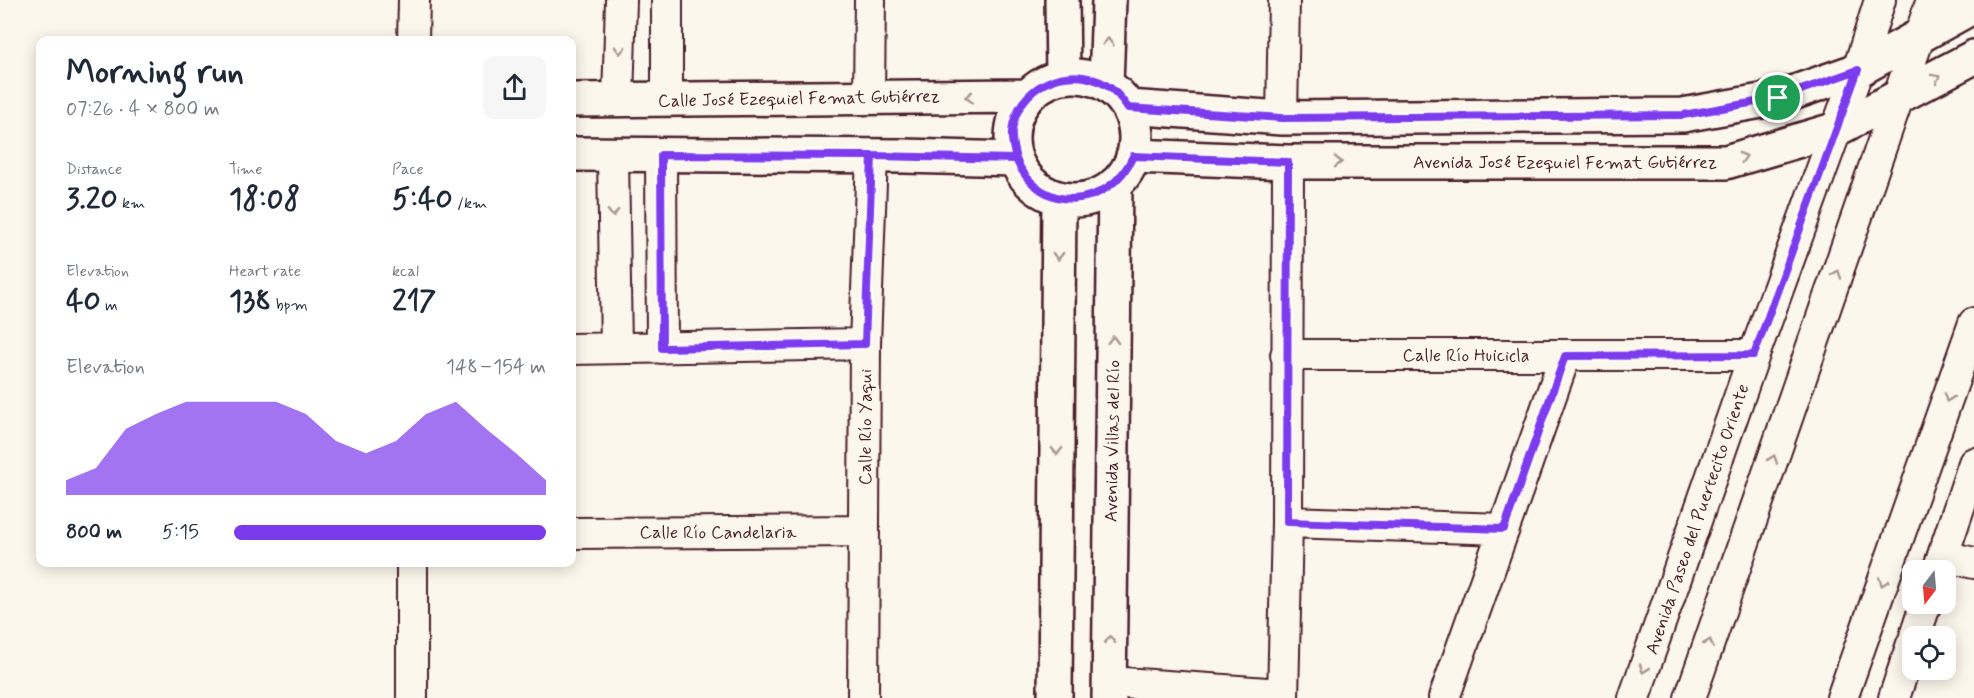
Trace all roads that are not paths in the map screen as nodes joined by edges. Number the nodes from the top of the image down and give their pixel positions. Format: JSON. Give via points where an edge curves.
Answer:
{"nodes":[{"id":1,"x":414,"y":0,"type":"edge"},
{"id":2,"x":621,"y":0,"type":"edge"},
{"id":3,"x":667,"y":0,"type":"edge"},
{"id":4,"x":870,"y":0,"type":"edge"},
{"id":5,"x":1062,"y":0,"type":"edge"},
{"id":6,"x":1109,"y":0,"type":"edge"},
{"id":7,"x":1284,"y":0,"type":"edge"},
{"id":8,"x":1880,"y":0,"type":"edge"},
{"id":9,"x":1932,"y":0,"type":"edge"},
{"id":10,"x":1974,"y":6,"type":"edge"},
{"id":11,"x":413,"y":36,"type":"edge"},
{"id":12,"x":1920,"y":36,"type":"junction"},
{"id":13,"x":1974,"y":57,"type":"edge"},
{"id":14,"x":1858,"y":70,"type":"junction"},
{"id":15,"x":1063,"y":77,"type":"junction"},
{"id":16,"x":1027,"y":96,"type":"junction"},
{"id":17,"x":1117,"y":96,"type":"junction"},
{"id":18,"x":869,"y":98,"type":"junction"},
{"id":19,"x":667,"y":99,"type":"junction"},
{"id":20,"x":1898,"y":99,"type":"junction"},
{"id":21,"x":576,"y":100,"type":"edge"},
{"id":22,"x":618,"y":100,"type":"junction"},
{"id":23,"x":1282,"y":118,"type":"junction"},
{"id":24,"x":1837,"y":129,"type":"junction"},
{"id":25,"x":576,"y":154,"type":"edge"},
{"id":26,"x":612,"y":155,"type":"junction"},
{"id":27,"x":661,"y":155,"type":"junction"},
{"id":28,"x":872,"y":156,"type":"junction"},
{"id":29,"x":1133,"y":156,"type":"junction"},
{"id":30,"x":1016,"y":159,"type":"junction"},
{"id":31,"x":1288,"y":162,"type":"junction"},
{"id":32,"x":1115,"y":184,"type":"junction"},
{"id":33,"x":1059,"y":198,"type":"junction"},
{"id":34,"x":1974,"y":323,"type":"edge"},
{"id":35,"x":865,"y":344,"type":"junction"},
{"id":36,"x":615,"y":348,"type":"junction"},
{"id":37,"x":662,"y":348,"type":"junction"},
{"id":38,"x":576,"y":349,"type":"edge"},
{"id":39,"x":1286,"y":354,"type":"junction"},
{"id":40,"x":1754,"y":355,"type":"junction"},
{"id":41,"x":1565,"y":356,"type":"junction"},
{"id":42,"x":1966,"y":371,"type":"edge"},
{"id":43,"x":1974,"y":463,"type":"edge"},
{"id":44,"x":1287,"y":522,"type":"junction"},
{"id":45,"x":1504,"y":529,"type":"junction"},
{"id":46,"x":864,"y":531,"type":"junction"},
{"id":47,"x":576,"y":533,"type":"edge"},
{"id":48,"x":1941,"y":560,"type":"edge"},
{"id":49,"x":1956,"y":563,"type":"edge"},
{"id":50,"x":1974,"y":564,"type":"edge"},
{"id":51,"x":412,"y":567,"type":"edge"},
{"id":52,"x":1902,"y":674,"type":"edge"},
{"id":53,"x":1109,"y":690,"type":"edge"},
{"id":54,"x":1283,"y":696,"type":"edge"},
{"id":55,"x":412,"y":698,"type":"edge"},
{"id":56,"x":863,"y":698,"type":"edge"},
{"id":57,"x":1055,"y":698,"type":"edge"},
{"id":58,"x":1444,"y":698,"type":"edge"},
{"id":59,"x":1634,"y":698,"type":"edge"},
{"id":60,"x":1690,"y":698,"type":"edge"},
{"id":61,"x":1842,"y":698,"type":"edge"},
{"id":62,"x":1894,"y":698,"type":"edge"}],
"edges":[{"from":1,"to":11,"type":"street"},
{"from":2,"to":22,"type":"street","one_way":true},
{"from":3,"to":19,"type":"street"},
{"from":4,"to":18,"type":"street"},
{"from":5,"to":15,"type":"street"},
{"from":17,"to":6,"type":"street","one_way":true},
{"from":7,"to":23,"type":"street"},
{"from":8,"to":14,"type":"street","name":"Avenida Paseo del Puertecito Oriente"},
{"from":9,"to":12,"type":"street"},
{"from":10,"to":12,"type":"street"},
{"from":12,"to":14,"type":"street"},
{"from":12,"to":20,"type":"street"},
{"from":20,"to":13,"type":"street","name":"Avenida José Ezequiel Femat Gutiérrez","one_way":true},
{"from":14,"to":23,"type":"street","via":[[1778,98],[1683,115]]},
{"from":14,"to":24,"type":"street","name":"Avenida Paseo del Puertecito Oriente"},
{"from":15,"to":16,"type":"street","name":"Calle José Ezequiel Femat Gutiérrez","via":[[1037,87]]},
{"from":15,"to":17,"type":"street","name":"Calle José Ezequiel Femat Gutiérrez","via":[[1090,78]]},
{"from":16,"to":18,"type":"street","name":"Calle José Ezequiel Femat Gutiérrez","one_way":true},
{"from":16,"to":30,"type":"street","via":[[1012,129]]},
{"from":17,"to":23,"type":"street"},
{"from":17,"to":29,"type":"street","via":[[1134,124]]},
{"from":18,"to":19,"type":"street","name":"Calle José Ezequiel Femat Gutiérrez"},
{"from":19,"to":22,"type":"street","name":"Calle José Ezequiel Femat Gutiérrez"},
{"from":20,"to":24,"type":"street","name":"Avenida José Ezequiel Femat Gutiérrez"},
{"from":60,"to":20,"type":"street","one_way":true},
{"from":21,"to":22,"type":"street","name":"Calle José Ezequiel Femat Gutiérrez"},
{"from":31,"to":24,"type":"street","name":"Avenida José Ezequiel Femat Gutiérrez","one_way":true,"via":[[1726,162]]},
{"from":24,"to":40,"type":"street","name":"Avenida Paseo del Puertecito Oriente"},
{"from":25,"to":26,"type":"street"},
{"from":26,"to":27,"type":"street"},
{"from":26,"to":36,"type":"street","one_way":true},
{"from":27,"to":28,"type":"street"},
{"from":27,"to":37,"type":"street"},
{"from":28,"to":30,"type":"street"},
{"from":28,"to":35,"type":"street","name":"Calle Río Yaqui"},
{"from":29,"to":31,"type":"street","name":"Avenida José Ezequiel Femat Gutiérrez"},
{"from":29,"to":32,"type":"street"},
{"from":30,"to":33,"type":"street","via":[[1038,188]]},
{"from":31,"to":39,"type":"street"},
{"from":32,"to":33,"type":"street","via":[[1080,199]]},
{"from":53,"to":32,"type":"street","name":"Avenida Villas del Río","one_way":true},
{"from":33,"to":57,"type":"street","one_way":true},
{"from":34,"to":42,"type":"street"},
{"from":35,"to":37,"type":"street"},
{"from":35,"to":46,"type":"street","name":"Calle Río Yaqui"},
{"from":36,"to":37,"type":"street"},
{"from":36,"to":38,"type":"street"},
{"from":39,"to":41,"type":"street","name":"Calle Río Huicicla"},
{"from":39,"to":44,"type":"street"},
{"from":40,"to":41,"type":"street","name":"Calle Río Huicicla"},
{"from":40,"to":59,"type":"street","name":"Avenida Paseo del Puertecito Oriente","one_way":true},
{"from":41,"to":45,"type":"street"},
{"from":42,"to":61,"type":"street","one_way":true},
{"from":43,"to":48,"type":"street"},
{"from":44,"to":45,"type":"street"},
{"from":44,"to":54,"type":"street"},
{"from":45,"to":58,"type":"street"},
{"from":46,"to":47,"type":"street","name":"Calle Río Candelaria"},
{"from":46,"to":56,"type":"street","name":"Calle Río Yaqui"},
{"from":49,"to":50,"type":"street"},
{"from":51,"to":55,"type":"street"},
{"from":52,"to":62,"type":"street"},
{"from":53,"to":54,"type":"street"}]}
